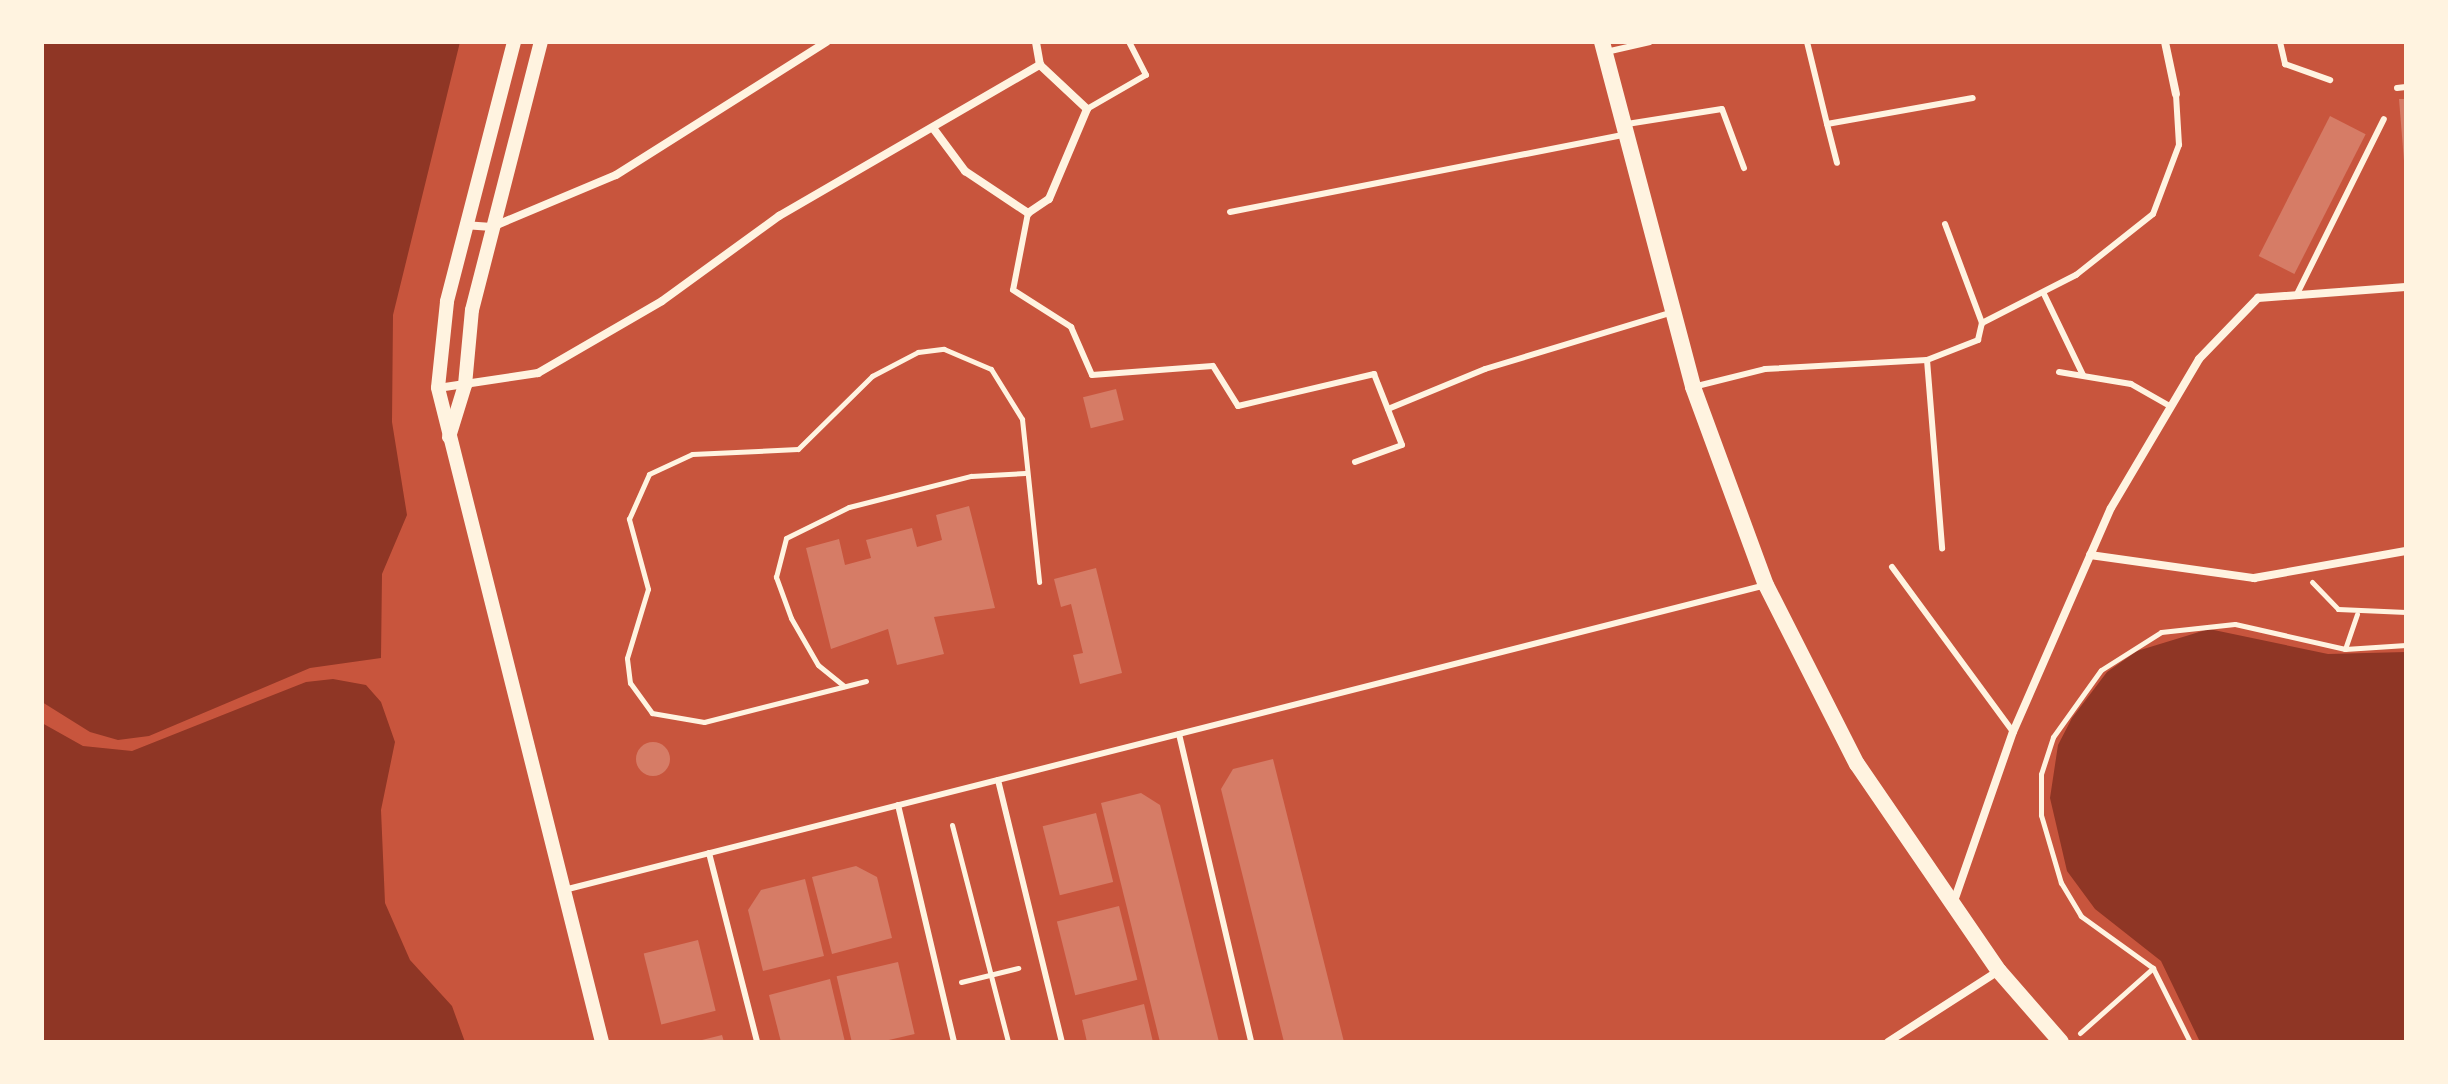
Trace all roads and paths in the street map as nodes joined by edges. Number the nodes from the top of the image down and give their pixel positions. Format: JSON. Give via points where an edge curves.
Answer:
{"nodes":[{"id":1,"x":514,"y":42,"type":"edge"},
{"id":2,"x":541,"y":42,"type":"edge"},
{"id":3,"x":826,"y":42,"type":"edge"},
{"id":4,"x":1036,"y":42,"type":"edge"},
{"id":5,"x":1129,"y":42,"type":"edge"},
{"id":6,"x":1650,"y":42,"type":"edge"},
{"id":7,"x":1807,"y":42,"type":"edge"},
{"id":8,"x":2165,"y":42,"type":"edge"},
{"id":9,"x":2280,"y":42,"type":"edge"},
{"id":10,"x":1604,"y":47,"type":"edge"},
{"id":11,"x":1040,"y":65,"type":"junction"},
{"id":12,"x":2330,"y":80,"type":"dead end"},
{"id":13,"x":503,"y":84,"type":"junction"},
{"id":14,"x":2406,"y":87,"type":"edge"},
{"id":15,"x":2397,"y":88,"type":"dead end"},
{"id":16,"x":530,"y":92,"type":"junction"},
{"id":17,"x":2176,"y":94,"type":"joint"},
{"id":18,"x":1973,"y":98,"type":"dead end"},
{"id":19,"x":1087,"y":109,"type":"junction"},
{"id":20,"x":2384,"y":119,"type":"dead end"},
{"id":21,"x":1827,"y":124,"type":"junction"},
{"id":22,"x":933,"y":128,"type":"junction"},
{"id":23,"x":1625,"y":130,"type":"junction"},
{"id":24,"x":1837,"y":163,"type":"dead end"},
{"id":25,"x":1744,"y":168,"type":"dead end"},
{"id":26,"x":1230,"y":212,"type":"dead end"},
{"id":27,"x":1028,"y":213,"type":"junction"},
{"id":28,"x":1945,"y":224,"type":"dead end"},
{"id":29,"x":464,"y":225,"type":"junction"},
{"id":30,"x":492,"y":227,"type":"junction"},
{"id":31,"x":2406,"y":287,"type":"edge"},
{"id":32,"x":2298,"y":292,"type":"junction"},
{"id":33,"x":2044,"y":294,"type":"junction"},
{"id":34,"x":1673,"y":312,"type":"junction"},
{"id":35,"x":1982,"y":323,"type":"junction"},
{"id":36,"x":1927,"y":360,"type":"junction"},
{"id":37,"x":2059,"y":372,"type":"dead end"},
{"id":38,"x":2083,"y":375,"type":"junction"},
{"id":39,"x":465,"y":385,"type":"junction"},
{"id":40,"x":1693,"y":387,"type":"junction"},
{"id":41,"x":438,"y":388,"type":"junction"},
{"id":42,"x":2168,"y":405,"type":"junction"},
{"id":43,"x":1388,"y":409,"type":"junction"},
{"id":44,"x":448,"y":442,"type":"junction"},
{"id":45,"x":1355,"y":462,"type":"dead end"},
{"id":46,"x":1025,"y":473,"type":"junction"},
{"id":47,"x":1942,"y":548,"type":"dead end"},
{"id":48,"x":2406,"y":551,"type":"edge"},
{"id":49,"x":2090,"y":555,"type":"junction"},
{"id":50,"x":1892,"y":567,"type":"dead end"},
{"id":51,"x":2306,"y":571,"type":"junction"},
{"id":52,"x":1039,"y":582,"type":"dead end"},
{"id":53,"x":1766,"y":585,"type":"junction"},
{"id":54,"x":2406,"y":612,"type":"edge"},
{"id":55,"x":2357,"y":614,"type":"junction"},
{"id":56,"x":2406,"y":645,"type":"edge"},
{"id":57,"x":2345,"y":649,"type":"junction"},
{"id":58,"x":866,"y":681,"type":"dead end"},
{"id":59,"x":845,"y":687,"type":"junction"},
{"id":60,"x":2013,"y":732,"type":"junction"},
{"id":61,"x":1179,"y":734,"type":"junction"},
{"id":62,"x":998,"y":780,"type":"junction"},
{"id":63,"x":898,"y":805,"type":"junction"},
{"id":64,"x":952,"y":825,"type":"dead end"},
{"id":65,"x":709,"y":853,"type":"junction"},
{"id":66,"x":563,"y":890,"type":"junction"},
{"id":67,"x":1953,"y":904,"type":"junction"},
{"id":68,"x":1018,"y":968,"type":"dead end"},
{"id":69,"x":2153,"y":968,"type":"junction"},
{"id":70,"x":1999,"y":971,"type":"junction"},
{"id":71,"x":990,"y":975,"type":"junction"},
{"id":72,"x":961,"y":982,"type":"dead end"},
{"id":73,"x":602,"y":1042,"type":"edge"},
{"id":74,"x":757,"y":1042,"type":"edge"},
{"id":75,"x":954,"y":1042,"type":"edge"},
{"id":76,"x":1008,"y":1042,"type":"edge"},
{"id":77,"x":1062,"y":1042,"type":"edge"},
{"id":78,"x":1251,"y":1042,"type":"edge"},
{"id":79,"x":1888,"y":1042,"type":"edge"},
{"id":80,"x":2061,"y":1042,"type":"edge"},
{"id":81,"x":2070,"y":1042,"type":"edge"},
{"id":82,"x":2190,"y":1042,"type":"edge"}],
"edges":[{"from":1,"to":13,"type":"street"},
{"from":2,"to":16,"type":"street"},
{"from":3,"to":30,"type":"street","via":[[616,175]]},
{"from":4,"to":11,"type":"street"},
{"from":5,"to":19,"type":"lane","via":[[1146,75]]},
{"from":6,"to":10,"type":"lane"},
{"from":7,"to":21,"type":"lane"},
{"from":8,"to":17,"type":"street"},
{"from":9,"to":12,"type":"lane","via":[[2285,64]]},
{"from":10,"to":23,"type":"main road"},
{"from":11,"to":19,"type":"street"},
{"from":11,"to":22,"type":"street"},
{"from":13,"to":16,"type":"street"},
{"from":13,"to":29,"type":"street"},
{"from":14,"to":15,"type":"lane"},
{"from":16,"to":30,"type":"street"},
{"from":17,"to":33,"type":"lane","via":[[2179,145],[2153,214]]},
{"from":18,"to":21,"type":"lane"},
{"from":19,"to":27,"type":"street","via":[[1049,199]]},
{"from":20,"to":32,"type":"lane"},
{"from":21,"to":24,"type":"lane"},
{"from":22,"to":27,"type":"street","via":[[965,171]]},
{"from":22,"to":39,"type":"street","via":[[779,216],[662,301],[538,373]]},
{"from":23,"to":25,"type":"lane","via":[[1722,109]]},
{"from":23,"to":26,"type":"lane"},
{"from":23,"to":34,"type":"main road"},
{"from":27,"to":43,"type":"lane","via":[[1013,290],[1071,327],[1092,375],[1213,366],[1238,406],[1374,374]]},
{"from":28,"to":35,"type":"lane"},
{"from":29,"to":30,"type":"street"},
{"from":29,"to":41,"type":"street"},
{"from":30,"to":39,"type":"street","via":[[465,348]]},
{"from":31,"to":32,"type":"street"},
{"from":32,"to":42,"type":"street","via":[[2258,298],[2238,314]]},
{"from":33,"to":35,"type":"lane"},
{"from":33,"to":38,"type":"lane"},
{"from":34,"to":40,"type":"main road"},
{"from":34,"to":43,"type":"lane","via":[[1485,369]]},
{"from":35,"to":36,"type":"lane","via":[[1978,340]]},
{"from":36,"to":40,"type":"lane","via":[[1765,369]]},
{"from":36,"to":47,"type":"lane"},
{"from":37,"to":38,"type":"lane"},
{"from":38,"to":42,"type":"lane","via":[[2139,386]]},
{"from":39,"to":41,"type":"street"},
{"from":39,"to":44,"type":"street"},
{"from":40,"to":53,"type":"main road"},
{"from":41,"to":44,"type":"street"},
{"from":42,"to":49,"type":"street"},
{"from":43,"to":45,"type":"lane","via":[[1402,445]]},
{"from":44,"to":66,"type":"street"},
{"from":46,"to":52,"type":"path"},
{"from":46,"to":59,"type":"path","via":[[971,476],[849,507],[786,538],[776,577],[791,618],[818,665]]},
{"from":46,"to":59,"type":"path","via":[[1022,419],[1009,392],[991,369],[944,349],[918,352],[872,376],[798,449],[692,454],[649,474],[629,519],[648,589],[627,658],[639,699],[652,713],[686,723]]},
{"from":48,"to":51,"type":"street"},
{"from":49,"to":51,"type":"street","via":[[2210,577]]},
{"from":49,"to":60,"type":"street"},
{"from":50,"to":60,"type":"lane"},
{"from":51,"to":55,"type":"path","via":[[2321,596]]},
{"from":53,"to":61,"type":"lane"},
{"from":53,"to":67,"type":"main road","via":[[1857,764]]},
{"from":54,"to":55,"type":"path"},
{"from":55,"to":57,"type":"path"},
{"from":56,"to":57,"type":"path"},
{"from":57,"to":69,"type":"path","via":[[2199,623],[2129,646],[2075,698],[2041,774],[2049,853],[2081,916]]},
{"from":58,"to":59,"type":"path"},
{"from":60,"to":67,"type":"street"},
{"from":61,"to":62,"type":"lane"},
{"from":61,"to":78,"type":"lane"},
{"from":62,"to":63,"type":"lane"},
{"from":62,"to":77,"type":"lane"},
{"from":63,"to":65,"type":"lane"},
{"from":63,"to":75,"type":"lane"},
{"from":64,"to":71,"type":"path"},
{"from":65,"to":66,"type":"lane"},
{"from":65,"to":74,"type":"lane"},
{"from":66,"to":73,"type":"street"},
{"from":67,"to":70,"type":"main road"},
{"from":68,"to":71,"type":"path"},
{"from":69,"to":81,"type":"path"},
{"from":69,"to":82,"type":"path"},
{"from":70,"to":79,"type":"street"},
{"from":70,"to":80,"type":"main road"},
{"from":71,"to":72,"type":"path"},
{"from":71,"to":76,"type":"path"}]}
